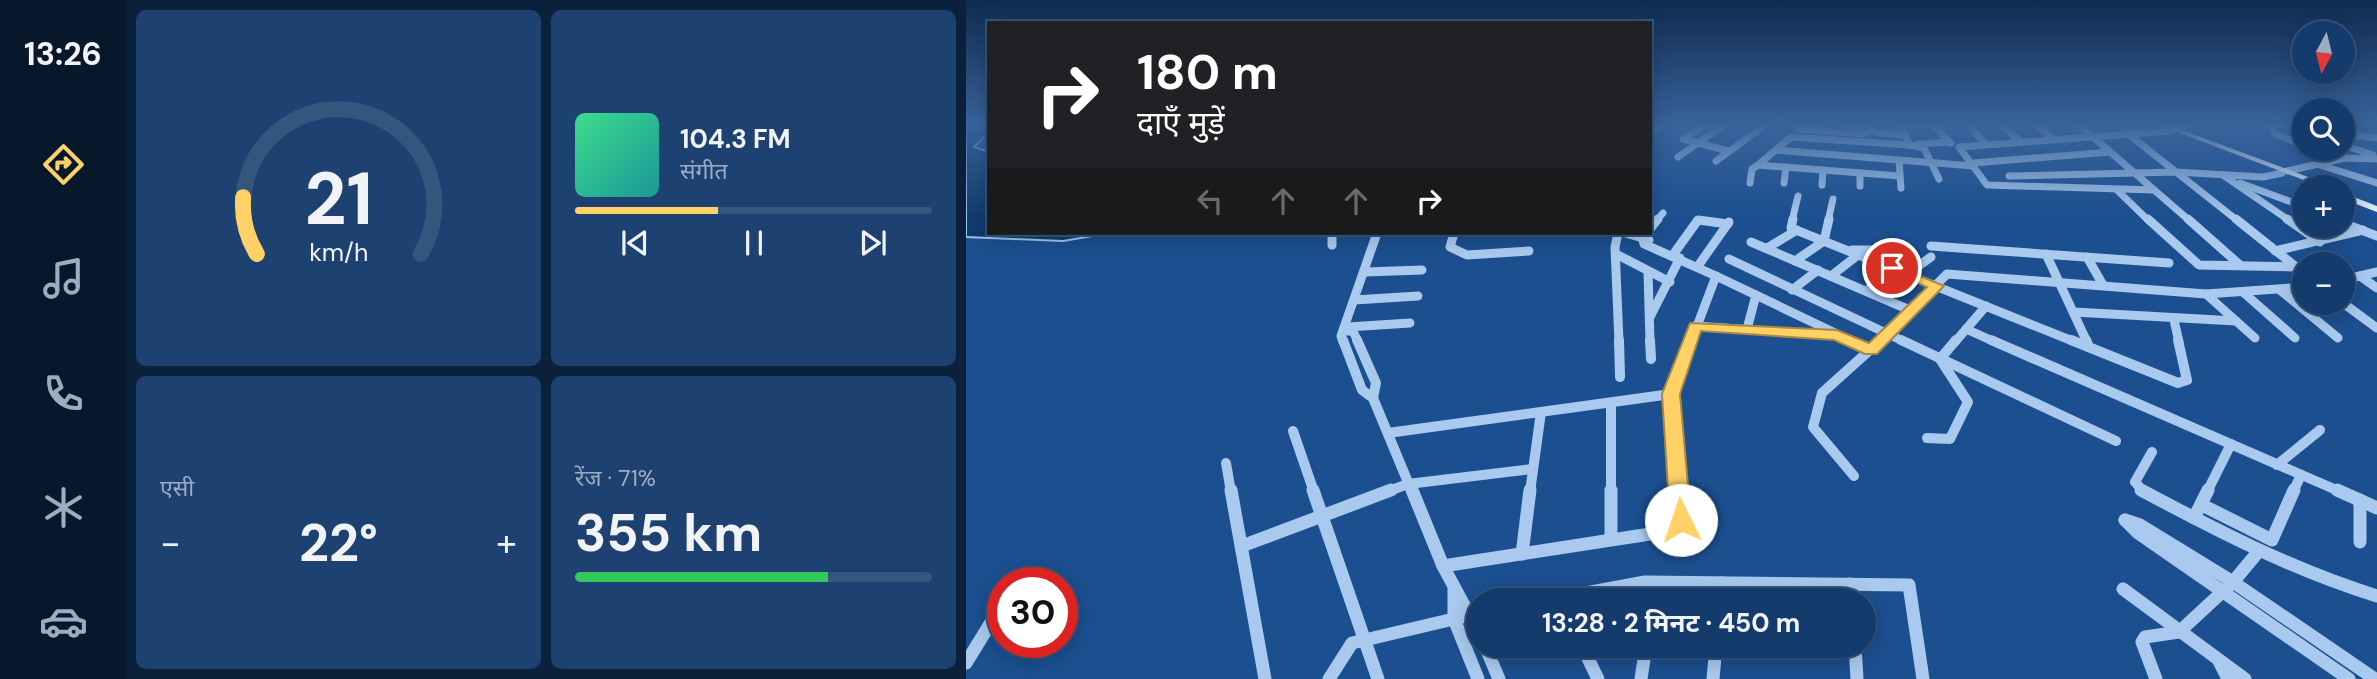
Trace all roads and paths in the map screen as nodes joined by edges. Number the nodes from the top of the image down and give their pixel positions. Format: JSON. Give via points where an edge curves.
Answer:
{"nodes":[{"id":1,"x":1723,"y":156,"type":"edge"},
{"id":2,"x":1769,"y":156,"type":"edge"},
{"id":3,"x":1848,"y":156,"type":"edge"},
{"id":4,"x":1927,"y":156,"type":"edge"},
{"id":5,"x":1966,"y":156,"type":"edge"},
{"id":6,"x":2071,"y":156,"type":"edge"},
{"id":7,"x":2114,"y":156,"type":"edge"},
{"id":8,"x":2156,"y":156,"type":"edge"},
{"id":9,"x":2241,"y":156,"type":"edge"},
{"id":10,"x":2355,"y":158,"type":"edge"},
{"id":11,"x":2377,"y":158,"type":"edge"},
{"id":12,"x":1899,"y":160,"type":"junction"},
{"id":13,"x":1716,"y":161,"type":"dead end"},
{"id":14,"x":2332,"y":161,"type":"edge"},
{"id":15,"x":1930,"y":162,"type":"junction"},
{"id":16,"x":2004,"y":162,"type":"junction"},
{"id":17,"x":1973,"y":164,"type":"junction"},
{"id":18,"x":2320,"y":164,"type":"junction"},
{"id":19,"x":1758,"y":165,"type":"junction"},
{"id":20,"x":1786,"y":167,"type":"junction"},
{"id":21,"x":1824,"y":170,"type":"junction"},
{"id":22,"x":2133,"y":172,"type":"junction"},
{"id":23,"x":2176,"y":172,"type":"junction"},
{"id":24,"x":2219,"y":172,"type":"junction"},
{"id":25,"x":2285,"y":172,"type":"junction"},
{"id":26,"x":1860,"y":173,"type":"junction"},
{"id":27,"x":2292,"y":175,"type":"edge"},
{"id":28,"x":2294,"y":175,"type":"edge"},
{"id":29,"x":1900,"y":176,"type":"junction"},
{"id":30,"x":2009,"y":176,"type":"junction"},
{"id":31,"x":1939,"y":179,"type":"dead end"},
{"id":32,"x":2234,"y":182,"type":"junction"},
{"id":33,"x":1750,"y":183,"type":"dead end"},
{"id":34,"x":1784,"y":183,"type":"dead end"},
{"id":35,"x":2377,"y":183,"type":"edge"},
{"id":36,"x":1822,"y":185,"type":"dead end"},
{"id":37,"x":1860,"y":186,"type":"dead end"},
{"id":38,"x":2013,"y":186,"type":"junction"},
{"id":39,"x":1901,"y":188,"type":"dead end"},
{"id":40,"x":2117,"y":190,"type":"junction"},
{"id":41,"x":2154,"y":190,"type":"junction"},
{"id":42,"x":1798,"y":196,"type":"dead end"},
{"id":43,"x":1833,"y":199,"type":"dead end"},
{"id":44,"x":2355,"y":199,"type":"edge"},
{"id":45,"x":2292,"y":202,"type":"edge"},
{"id":46,"x":2377,"y":207,"type":"edge"},
{"id":47,"x":1663,"y":213,"type":"dead end"},
{"id":48,"x":1652,"y":227,"type":"edge"},
{"id":49,"x":2355,"y":227,"type":"edge"},
{"id":50,"x":1797,"y":230,"type":"junction"},
{"id":51,"x":2363,"y":230,"type":"junction"},
{"id":52,"x":1332,"y":235,"type":"edge"},
{"id":53,"x":1376,"y":235,"type":"edge"},
{"id":54,"x":1453,"y":235,"type":"edge"},
{"id":55,"x":1618,"y":235,"type":"edge"},
{"id":56,"x":1647,"y":235,"type":"edge"},
{"id":57,"x":2377,"y":236,"type":"edge"},
{"id":58,"x":1824,"y":241,"type":"junction"},
{"id":59,"x":1751,"y":242,"type":"dead end"},
{"id":60,"x":2320,"y":242,"type":"junction"},
{"id":61,"x":1332,"y":246,"type":"dead end"},
{"id":62,"x":1931,"y":246,"type":"dead end"},
{"id":63,"x":1767,"y":248,"type":"junction"},
{"id":64,"x":1529,"y":251,"type":"dead end"},
{"id":65,"x":1848,"y":251,"type":"junction"},
{"id":66,"x":2275,"y":251,"type":"junction"},
{"id":67,"x":1616,"y":254,"type":"junction"},
{"id":68,"x":2046,"y":254,"type":"junction"},
{"id":69,"x":1678,"y":255,"type":"junction"},
{"id":70,"x":1858,"y":255,"type":"junction"},
{"id":71,"x":1931,"y":257,"type":"dead end"},
{"id":72,"x":2087,"y":257,"type":"junction"},
{"id":73,"x":1729,"y":259,"type":"dead end"},
{"id":74,"x":1795,"y":261,"type":"junction"},
{"id":75,"x":1874,"y":261,"type":"junction"},
{"id":76,"x":2169,"y":263,"type":"dead end"},
{"id":77,"x":2240,"y":265,"type":"junction"},
{"id":78,"x":2292,"y":265,"type":"edge"},
{"id":79,"x":1698,"y":266,"type":"junction"},
{"id":80,"x":2292,"y":267,"type":"edge"},
{"id":81,"x":1892,"y":268,"type":"junction"},
{"id":82,"x":1422,"y":270,"type":"dead end"},
{"id":83,"x":1818,"y":270,"type":"junction"},
{"id":84,"x":1648,"y":271,"type":"junction"},
{"id":85,"x":1365,"y":272,"type":"junction"},
{"id":86,"x":2377,"y":272,"type":"edge"},
{"id":87,"x":1907,"y":274,"type":"junction"},
{"id":88,"x":1716,"y":276,"type":"junction"},
{"id":89,"x":1831,"y":276,"type":"junction"},
{"id":90,"x":2360,"y":276,"type":"junction"},
{"id":91,"x":2355,"y":277,"type":"edge"},
{"id":92,"x":1670,"y":282,"type":"junction"},
{"id":93,"x":2061,"y":282,"type":"junction"},
{"id":94,"x":2103,"y":285,"type":"junction"},
{"id":95,"x":1937,"y":286,"type":"junction"},
{"id":96,"x":2377,"y":288,"type":"edge"},
{"id":97,"x":2292,"y":289,"type":"edge"},
{"id":98,"x":1791,"y":290,"type":"junction"},
{"id":99,"x":2280,"y":290,"type":"junction"},
{"id":100,"x":1866,"y":291,"type":"junction"},
{"id":101,"x":2244,"y":293,"type":"junction"},
{"id":102,"x":2206,"y":294,"type":"junction"},
{"id":103,"x":1756,"y":295,"type":"junction"},
{"id":104,"x":1418,"y":296,"type":"dead end"},
{"id":105,"x":1354,"y":300,"type":"junction"},
{"id":106,"x":1986,"y":306,"type":"junction"},
{"id":107,"x":1912,"y":311,"type":"junction"},
{"id":108,"x":2074,"y":312,"type":"junction"},
{"id":109,"x":2355,"y":312,"type":"edge"},
{"id":110,"x":1649,"y":318,"type":"junction"},
{"id":111,"x":2175,"y":320,"type":"junction"},
{"id":112,"x":2236,"y":321,"type":"junction"},
{"id":113,"x":1410,"y":323,"type":"dead end"},
{"id":114,"x":1695,"y":326,"type":"junction"},
{"id":115,"x":2377,"y":328,"type":"edge"},
{"id":116,"x":1345,"y":329,"type":"junction"},
{"id":117,"x":1747,"y":329,"type":"junction"},
{"id":118,"x":1966,"y":329,"type":"junction"},
{"id":119,"x":1889,"y":332,"type":"junction"},
{"id":120,"x":1837,"y":335,"type":"junction"},
{"id":121,"x":2255,"y":338,"type":"dead end"},
{"id":122,"x":2295,"y":338,"type":"dead end"},
{"id":123,"x":2338,"y":338,"type":"dead end"},
{"id":124,"x":2089,"y":347,"type":"junction"},
{"id":125,"x":1871,"y":350,"type":"junction"},
{"id":126,"x":1365,"y":357,"type":"junction"},
{"id":127,"x":1651,"y":359,"type":"dead end"},
{"id":128,"x":1940,"y":359,"type":"junction"},
{"id":129,"x":1350,"y":361,"type":"junction"},
{"id":130,"x":1620,"y":377,"type":"dead end"},
{"id":131,"x":1671,"y":394,"type":"junction"},
{"id":132,"x":1373,"y":398,"type":"junction"},
{"id":133,"x":1611,"y":403,"type":"junction"},
{"id":134,"x":1541,"y":412,"type":"junction"},
{"id":135,"x":2320,"y":430,"type":"dead end"},
{"id":136,"x":1293,"y":431,"type":"dead end"},
{"id":137,"x":1388,"y":433,"type":"junction"},
{"id":138,"x":1927,"y":438,"type":"dead end"},
{"id":139,"x":2116,"y":440,"type":"dead end"},
{"id":140,"x":2231,"y":444,"type":"junction"},
{"id":141,"x":2152,"y":452,"type":"dead end"},
{"id":142,"x":1226,"y":463,"type":"dead end"},
{"id":143,"x":2277,"y":464,"type":"junction"},
{"id":144,"x":1532,"y":469,"type":"junction"},
{"id":145,"x":2301,"y":475,"type":"junction"},
{"id":146,"x":1854,"y":476,"type":"dead end"},
{"id":147,"x":1408,"y":484,"type":"junction"},
{"id":148,"x":2360,"y":500,"type":"junction"},
{"id":149,"x":2202,"y":505,"type":"junction"},
{"id":150,"x":2377,"y":508,"type":"edge"},
{"id":151,"x":1321,"y":516,"type":"junction"},
{"id":152,"x":2194,"y":518,"type":"junction"},
{"id":153,"x":1611,"y":539,"type":"junction"},
{"id":154,"x":2360,"y":542,"type":"dead end"},
{"id":155,"x":1242,"y":546,"type":"junction"},
{"id":156,"x":2258,"y":552,"type":"junction"},
{"id":157,"x":1522,"y":554,"type":"junction"},
{"id":158,"x":1443,"y":566,"type":"junction"},
{"id":159,"x":1722,"y":583,"type":"junction"},
{"id":160,"x":1850,"y":584,"type":"junction"},
{"id":161,"x":2227,"y":587,"type":"junction"},
{"id":162,"x":1615,"y":588,"type":"edge"},
{"id":163,"x":1721,"y":588,"type":"edge"},
{"id":164,"x":1850,"y":588,"type":"edge"},
{"id":165,"x":2123,"y":589,"type":"dead end"},
{"id":166,"x":1454,"y":590,"type":"junction"},
{"id":167,"x":2377,"y":596,"type":"edge"},
{"id":168,"x":1466,"y":604,"type":"edge"},
{"id":169,"x":1466,"y":616,"type":"edge"},
{"id":170,"x":1454,"y":619,"type":"junction"},
{"id":171,"x":987,"y":629,"type":"edge"},
{"id":172,"x":2179,"y":632,"type":"junction"},
{"id":173,"x":1366,"y":640,"type":"junction"},
{"id":174,"x":1490,"y":658,"type":"edge"},
{"id":175,"x":1588,"y":658,"type":"edge"},
{"id":176,"x":1644,"y":658,"type":"edge"},
{"id":177,"x":1715,"y":658,"type":"edge"},
{"id":178,"x":1856,"y":658,"type":"edge"},
{"id":179,"x":2218,"y":659,"type":"junction"},
{"id":180,"x":966,"y":663,"type":"edge"},
{"id":181,"x":1265,"y":679,"type":"edge"},
{"id":182,"x":1329,"y":679,"type":"edge"},
{"id":183,"x":1378,"y":679,"type":"edge"},
{"id":184,"x":1478,"y":679,"type":"edge"},
{"id":185,"x":1499,"y":679,"type":"edge"},
{"id":186,"x":1598,"y":679,"type":"edge"},
{"id":187,"x":1641,"y":679,"type":"edge"},
{"id":188,"x":1713,"y":679,"type":"edge"},
{"id":189,"x":1857,"y":679,"type":"edge"},
{"id":190,"x":1923,"y":679,"type":"edge"},
{"id":191,"x":2156,"y":679,"type":"edge"},
{"id":192,"x":2228,"y":679,"type":"edge"},
{"id":193,"x":2245,"y":679,"type":"edge"},
{"id":194,"x":2349,"y":679,"type":"edge"},
{"id":195,"x":2375,"y":679,"type":"edge"}],
"edges":[{"from":1,"to":13,"type":"street"},
{"from":2,"to":19,"type":"street"},
{"from":3,"to":12,"type":"street"},
{"from":4,"to":15,"type":"street"},
{"from":5,"to":17,"type":"street"},
{"from":6,"to":16,"type":"street"},
{"from":7,"to":22,"type":"street"},
{"from":8,"to":23,"type":"street"},
{"from":9,"to":25,"type":"main road"},
{"from":10,"to":11,"type":"street"},
{"from":12,"to":15,"type":"street"},
{"from":12,"to":29,"type":"street"},
{"from":14,"to":18,"type":"street"},
{"from":15,"to":17,"type":"street"},
{"from":15,"to":31,"type":"street"},
{"from":16,"to":17,"type":"street"},
{"from":16,"to":30,"type":"street"},
{"from":17,"to":38,"type":"street","via":[[1987,185]]},
{"from":18,"to":25,"type":"street"},
{"from":18,"to":35,"type":"street"},
{"from":19,"to":20,"type":"street"},
{"from":19,"to":33,"type":"street","via":[[1752,169]]},
{"from":20,"to":21,"type":"street"},
{"from":20,"to":34,"type":"street"},
{"from":21,"to":26,"type":"street"},
{"from":21,"to":36,"type":"street"},
{"from":22,"to":23,"type":"street"},
{"from":22,"to":30,"type":"street"},
{"from":22,"to":41,"type":"street"},
{"from":23,"to":24,"type":"street"},
{"from":23,"to":66,"type":"street"},
{"from":24,"to":25,"type":"street","via":[[2263,177]]},
{"from":24,"to":32,"type":"street"},
{"from":25,"to":27,"type":"main road"},
{"from":25,"to":28,"type":"main road"},
{"from":26,"to":29,"type":"street"},
{"from":26,"to":37,"type":"street"},
{"from":29,"to":39,"type":"street"},
{"from":30,"to":38,"type":"street"},
{"from":32,"to":45,"type":"street"},
{"from":32,"to":60,"type":"street"},
{"from":38,"to":40,"type":"street"},
{"from":40,"to":41,"type":"street"},
{"from":40,"to":77,"type":"street","via":[[2191,261]]},
{"from":41,"to":77,"type":"street"},
{"from":42,"to":50,"type":"street","via":[[1791,228]]},
{"from":43,"to":58,"type":"street"},
{"from":44,"to":46,"type":"main road"},
{"from":47,"to":48,"type":"street"},
{"from":49,"to":51,"type":"street"},
{"from":50,"to":58,"type":"street"},
{"from":50,"to":63,"type":"street"},
{"from":51,"to":57,"type":"street"},
{"from":51,"to":60,"type":"street"},
{"from":52,"to":61,"type":"street"},
{"from":53,"to":85,"type":"street"},
{"from":54,"to":64,"type":"street","via":[[1450,247],[1461,254]]},
{"from":55,"to":67,"type":"street"},
{"from":56,"to":69,"type":"street","via":[[1644,244]]},
{"from":58,"to":65,"type":"street"},
{"from":58,"to":74,"type":"street"},
{"from":59,"to":63,"type":"street"},
{"from":60,"to":66,"type":"street"},
{"from":62,"to":68,"type":"street"},
{"from":63,"to":74,"type":"street"},
{"from":65,"to":70,"type":"street"},
{"from":65,"to":75,"type":"street","via":[[1894,247]]},
{"from":66,"to":78,"type":"street"},
{"from":67,"to":84,"type":"street"},
{"from":67,"to":130,"type":"street"},
{"from":68,"to":72,"type":"street"},
{"from":68,"to":93,"type":"street"},
{"from":69,"to":79,"type":"street"},
{"from":69,"to":79,"type":"street","via":[[1698,220],[1728,223]]},
{"from":69,"to":92,"type":"street"},
{"from":70,"to":75,"type":"street"},
{"from":70,"to":89,"type":"street"},
{"from":71,"to":87,"type":"street"},
{"from":72,"to":76,"type":"street"},
{"from":72,"to":94,"type":"street"},
{"from":73,"to":98,"type":"street"},
{"from":74,"to":83,"type":"street"},
{"from":75,"to":81,"type":"street"},
{"from":77,"to":80,"type":"street"},
{"from":79,"to":88,"type":"street"},
{"from":81,"to":87,"type":"street"},
{"from":81,"to":100,"type":"street"},
{"from":82,"to":85,"type":"street"},
{"from":83,"to":89,"type":"street"},
{"from":83,"to":98,"type":"street"},
{"from":84,"to":92,"type":"street"},
{"from":84,"to":110,"type":"street"},
{"from":85,"to":105,"type":"street"},
{"from":86,"to":90,"type":"street"},
{"from":87,"to":95,"type":"street"},
{"from":88,"to":103,"type":"street"},
{"from":88,"to":114,"type":"street"},
{"from":89,"to":100,"type":"street"},
{"from":90,"to":91,"type":"street"},
{"from":90,"to":96,"type":"street"},
{"from":92,"to":110,"type":"street"},
{"from":93,"to":94,"type":"street"},
{"from":93,"to":95,"type":"street","via":[[1947,275]]},
{"from":93,"to":108,"type":"street"},
{"from":94,"to":102,"type":"street"},
{"from":95,"to":106,"type":"street"},
{"from":95,"to":107,"type":"street"},
{"from":97,"to":99,"type":"street"},
{"from":98,"to":119,"type":"street"},
{"from":99,"to":101,"type":"street"},
{"from":99,"to":123,"type":"street"},
{"from":100,"to":107,"type":"street"},
{"from":101,"to":102,"type":"street"},
{"from":101,"to":122,"type":"street"},
{"from":102,"to":112,"type":"street"},
{"from":103,"to":117,"type":"street"},
{"from":103,"to":120,"type":"street"},
{"from":104,"to":105,"type":"street"},
{"from":105,"to":116,"type":"street"},
{"from":106,"to":118,"type":"street"},
{"from":106,"to":124,"type":"street"},
{"from":107,"to":119,"type":"street"},
{"from":108,"to":111,"type":"street"},
{"from":108,"to":124,"type":"street"},
{"from":109,"to":115,"type":"street"},
{"from":110,"to":127,"type":"street"},
{"from":111,"to":112,"type":"street"},
{"from":111,"to":124,"type":"street","via":[[2187,380],[2178,383]]},
{"from":112,"to":121,"type":"street"},
{"from":113,"to":116,"type":"street"},
{"from":114,"to":117,"type":"street"},
{"from":114,"to":131,"type":"street"},
{"from":116,"to":126,"type":"street","via":[[1353,331]]},
{"from":116,"to":129,"type":"street","via":[[1341,336]]},
{"from":117,"to":120,"type":"street"},
{"from":118,"to":128,"type":"street"},
{"from":118,"to":140,"type":"street"},
{"from":119,"to":125,"type":"street"},
{"from":119,"to":128,"type":"street"},
{"from":120,"to":125,"type":"street"},
{"from":125,"to":146,"type":"street","via":[[1822,393],[1813,427]]},
{"from":126,"to":129,"type":"street"},
{"from":126,"to":132,"type":"street","via":[[1376,383]]},
{"from":128,"to":138,"type":"street","via":[[1968,402],[1951,439]]},
{"from":128,"to":139,"type":"street"},
{"from":129,"to":132,"type":"street","via":[[1362,390]]},
{"from":131,"to":133,"type":"street"},
{"from":131,"to":153,"type":"street","via":[[1681,520],[1676,530]]},
{"from":132,"to":137,"type":"street"},
{"from":133,"to":134,"type":"street"},
{"from":133,"to":153,"type":"street"},
{"from":134,"to":137,"type":"street"},
{"from":134,"to":144,"type":"street"},
{"from":135,"to":143,"type":"street"},
{"from":136,"to":151,"type":"street"},
{"from":137,"to":147,"type":"street"},
{"from":140,"to":143,"type":"street"},
{"from":140,"to":149,"type":"street"},
{"from":141,"to":152,"type":"street","via":[[2136,486]]},
{"from":142,"to":155,"type":"street"},
{"from":143,"to":145,"type":"street"},
{"from":144,"to":147,"type":"street"},
{"from":144,"to":157,"type":"street"},
{"from":145,"to":148,"type":"street"},
{"from":145,"to":149,"type":"street","via":[[2272,540]]},
{"from":147,"to":151,"type":"street"},
{"from":147,"to":158,"type":"street"},
{"from":148,"to":150,"type":"street"},
{"from":148,"to":154,"type":"street"},
{"from":149,"to":152,"type":"street"},
{"from":151,"to":155,"type":"street"},
{"from":151,"to":173,"type":"street"},
{"from":152,"to":156,"type":"street"},
{"from":153,"to":157,"type":"street"},
{"from":155,"to":181,"type":"street"},
{"from":156,"to":161,"type":"street"},
{"from":156,"to":167,"type":"street"},
{"from":157,"to":158,"type":"street"},
{"from":158,"to":166,"type":"street"},
{"from":159,"to":160,"type":"street"},
{"from":159,"to":162,"type":"street","via":[[1645,582]]},
{"from":159,"to":163,"type":"street"},
{"from":160,"to":164,"type":"street"},
{"from":160,"to":190,"type":"street","via":[[1909,585]]},
{"from":161,"to":161,"type":"street","via":[[2138,534],[2125,520],[2140,525]]},
{"from":161,"to":172,"type":"street"},
{"from":161,"to":194,"type":"street"},
{"from":161,"to":195,"type":"street"},
{"from":165,"to":172,"type":"street"},
{"from":166,"to":168,"type":"street"},
{"from":166,"to":170,"type":"street"},
{"from":169,"to":170,"type":"street"},
{"from":170,"to":173,"type":"street"},
{"from":170,"to":184,"type":"street"},
{"from":171,"to":180,"type":"street"},
{"from":172,"to":179,"type":"street"},
{"from":172,"to":191,"type":"street","via":[[2146,637],[2142,642]]},
{"from":173,"to":182,"type":"street","via":[[1352,643]]},
{"from":173,"to":183,"type":"street"},
{"from":174,"to":185,"type":"street"},
{"from":175,"to":186,"type":"street"},
{"from":176,"to":187,"type":"street"},
{"from":177,"to":188,"type":"street"},
{"from":178,"to":189,"type":"street"},
{"from":179,"to":192,"type":"street"},
{"from":179,"to":193,"type":"street"}]}
